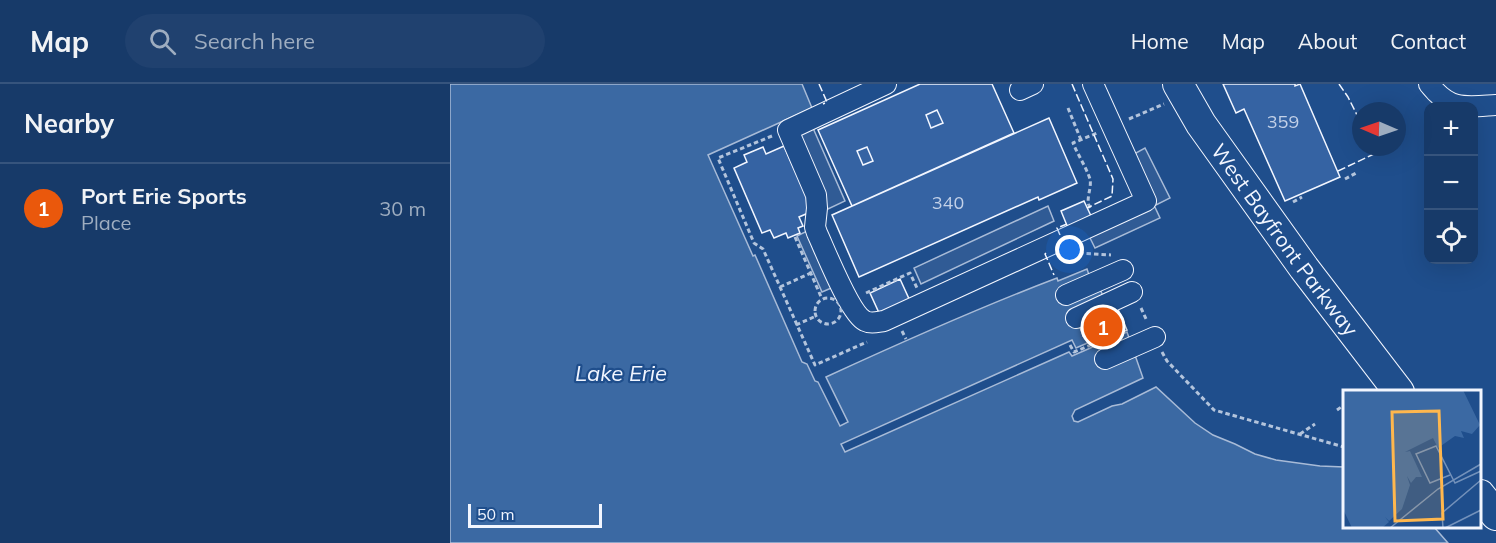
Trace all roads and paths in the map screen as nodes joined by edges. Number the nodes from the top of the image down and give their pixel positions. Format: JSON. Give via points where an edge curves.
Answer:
{"nodes":[{"id":1,"x":886,"y":84,"type":"edge"},
{"id":2,"x":1093,"y":84,"type":"edge"},
{"id":3,"x":1429,"y":84,"type":"edge"},
{"id":4,"x":1172,"y":94,"type":"edge"},
{"id":5,"x":1449,"y":102,"type":"edge"},
{"id":6,"x":1478,"y":105,"type":"edge"},
{"id":7,"x":1496,"y":105,"type":"edge"},
{"id":8,"x":1068,"y":108,"type":"dead end"},
{"id":9,"x":1122,"y":122,"type":"dead end"},
{"id":10,"x":1103,"y":129,"type":"dead end"},
{"id":11,"x":788,"y":130,"type":"junction"},
{"id":12,"x":1081,"y":140,"type":"junction"},
{"id":13,"x":1358,"y":172,"type":"dead end"},
{"id":14,"x":1344,"y":179,"type":"dead end"},
{"id":15,"x":1302,"y":197,"type":"dead end"},
{"id":16,"x":1293,"y":202,"type":"dead end"},
{"id":17,"x":1092,"y":212,"type":"dead end"},
{"id":18,"x":795,"y":237,"type":"dead end"},
{"id":19,"x":1077,"y":253,"type":"dead end"},
{"id":20,"x":1123,"y":270,"type":"joint"},
{"id":21,"x":811,"y":273,"type":"junction"},
{"id":22,"x":780,"y":287,"type":"junction"},
{"id":23,"x":921,"y":291,"type":"dead end"},
{"id":24,"x":1132,"y":292,"type":"joint"},
{"id":25,"x":1066,"y":295,"type":"dead end"},
{"id":26,"x":856,"y":297,"type":"dead end"},
{"id":27,"x":822,"y":299,"type":"junction"},
{"id":28,"x":816,"y":316,"type":"junction"},
{"id":29,"x":1076,"y":318,"type":"dead end"},
{"id":30,"x":796,"y":325,"type":"junction"},
{"id":31,"x":1155,"y":337,"type":"junction"},
{"id":32,"x":868,"y":341,"type":"dead end"},
{"id":33,"x":1105,"y":359,"type":"dead end"},
{"id":34,"x":1397,"y":390,"type":"edge"},
{"id":35,"x":1343,"y":406,"type":"edge"},
{"id":36,"x":1337,"y":410,"type":"dead end"},
{"id":37,"x":1315,"y":424,"type":"dead end"},
{"id":38,"x":1300,"y":434,"type":"junction"},
{"id":39,"x":1343,"y":447,"type":"edge"},
{"id":40,"x":1481,"y":497,"type":"edge"},
{"id":41,"x":1496,"y":515,"type":"edge"}],
"edges":[{"from":1,"to":11,"type":"street"},
{"from":2,"to":11,"type":"street","via":[[1146,201],[875,323],[863,320],[854,311],[817,233],[816,195]]},
{"from":3,"to":5,"type":"street"},
{"from":4,"to":9,"type":"path"},
{"from":4,"to":34,"type":"highway","name":"West Bayfront Parkway","via":[[1201,124]]},
{"from":6,"to":7,"type":"street"},
{"from":8,"to":12,"type":"path"},
{"from":10,"to":12,"type":"path"},
{"from":11,"to":22,"type":"path","via":[[718,158],[754,243],[763,249]]},
{"from":12,"to":17,"type":"path","via":[[1073,143],[1090,179],[1087,203]]},
{"from":13,"to":14,"type":"path"},
{"from":15,"to":16,"type":"path"},
{"from":18,"to":21,"type":"path"},
{"from":19,"to":20,"type":"path","via":[[1116,255]]},
{"from":20,"to":25,"type":"street"},
{"from":21,"to":22,"type":"path"},
{"from":21,"to":27,"type":"path"},
{"from":22,"to":30,"type":"path"},
{"from":23,"to":26,"type":"path","via":[[910,273]]},
{"from":24,"to":29,"type":"street"},
{"from":24,"to":31,"type":"path"},
{"from":27,"to":28,"type":"path","via":[[816,304]]},
{"from":27,"to":28,"type":"path","via":[[836,301],[841,311],[839,317],[824,323]]},
{"from":28,"to":30,"type":"path"},
{"from":30,"to":32,"type":"path","via":[[815,365]]},
{"from":31,"to":33,"type":"street"},
{"from":31,"to":38,"type":"path","via":[[1167,361],[1214,410]]},
{"from":35,"to":36,"type":"path"},
{"from":37,"to":38,"type":"path"},
{"from":38,"to":39,"type":"path"},
{"from":40,"to":41,"type":"highway"}]}
